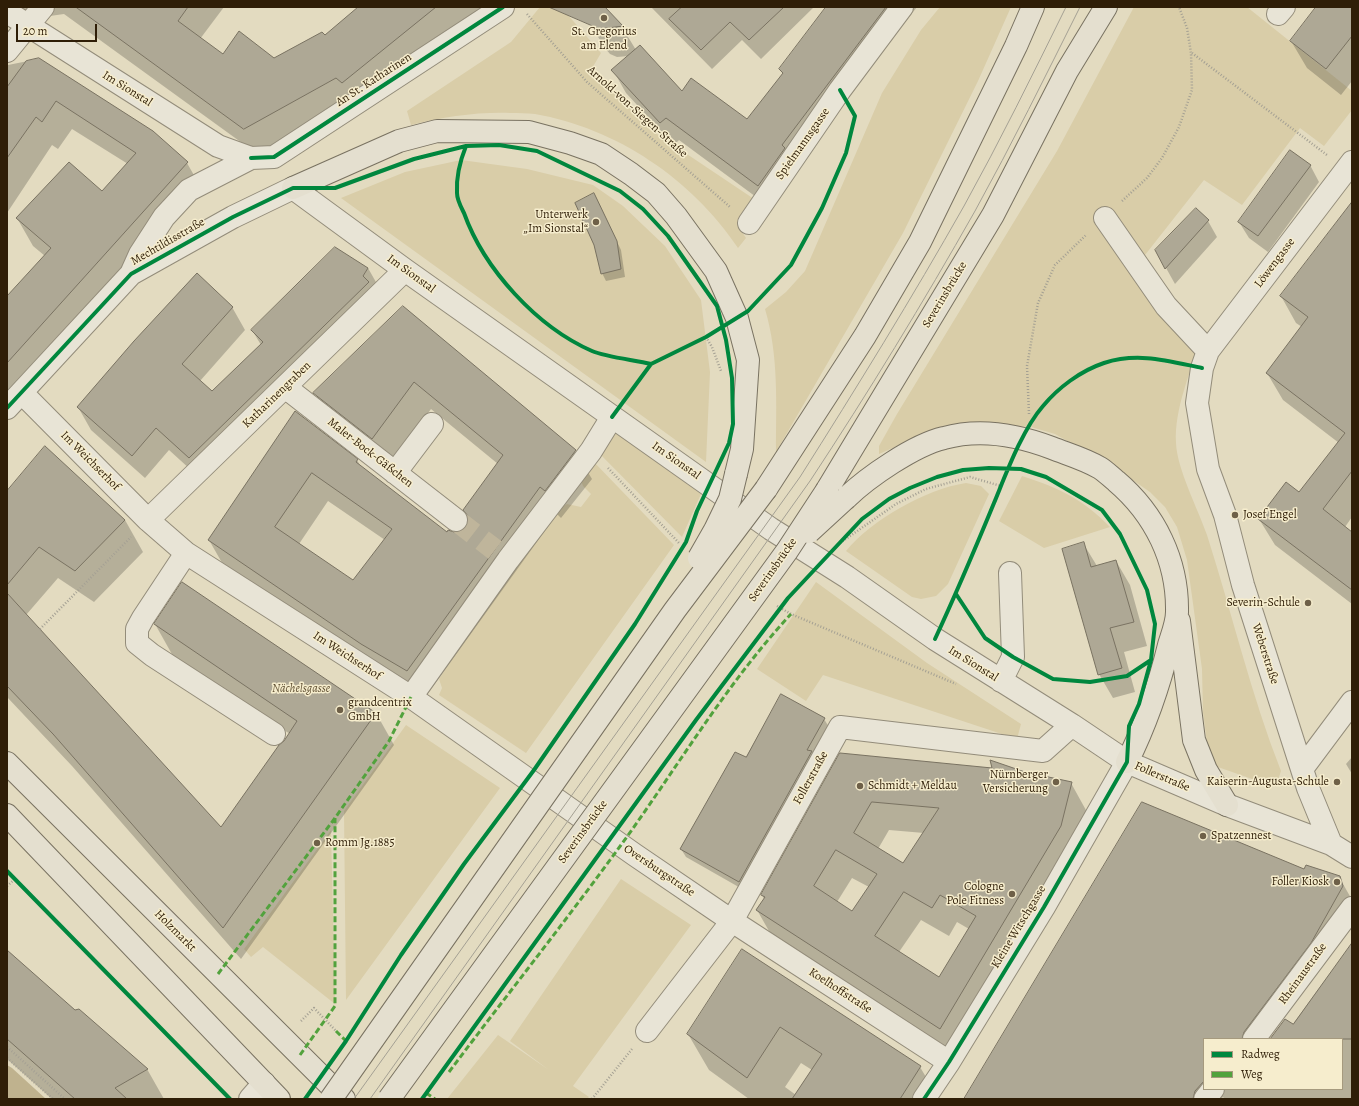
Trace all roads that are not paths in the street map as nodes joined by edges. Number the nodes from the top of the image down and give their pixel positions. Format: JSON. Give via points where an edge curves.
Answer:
{"nodes":[{"id":1,"x":43,"y":7,"type":"edge"},
{"id":2,"x":503,"y":7,"type":"edge"},
{"id":3,"x":902,"y":7,"type":"edge"},
{"id":4,"x":1033,"y":7,"type":"edge"},
{"id":5,"x":1106,"y":7,"type":"edge"},
{"id":6,"x":7,"y":12,"type":"edge"},
{"id":7,"x":27,"y":25,"type":"junction"},
{"id":8,"x":7,"y":51,"type":"edge"},
{"id":9,"x":251,"y":158,"type":"junction"},
{"id":10,"x":1349,"y":166,"type":"edge"},
{"id":11,"x":293,"y":188,"type":"junction"},
{"id":12,"x":1105,"y":218,"type":"road end"},
{"id":13,"x":749,"y":223,"type":"road end"},
{"id":14,"x":405,"y":270,"type":"junction"},
{"id":15,"x":131,"y":274,"type":"junction"},
{"id":16,"x":1205,"y":359,"type":"junction"},
{"id":17,"x":285,"y":387,"type":"junction"},
{"id":18,"x":14,"y":401,"type":"edge"},
{"id":19,"x":612,"y":418,"type":"junction"},
{"id":20,"x":432,"y":424,"type":"dead end"},
{"id":21,"x":395,"y":473,"type":"junction"},
{"id":22,"x":837,"y":494,"type":"junction"},
{"id":23,"x":148,"y":520,"type":"junction"},
{"id":24,"x":456,"y":520,"type":"tunnel mouth"},
{"id":25,"x":186,"y":554,"type":"junction"},
{"id":26,"x":1010,"y":573,"type":"dead end"},
{"id":27,"x":675,"y":610,"type":"junction"},
{"id":28,"x":1178,"y":614,"type":"junction"},
{"id":29,"x":1001,"y":681,"type":"junction"},
{"id":30,"x":411,"y":697,"type":"junction"},
{"id":31,"x":1352,"y":702,"type":"edge"},
{"id":32,"x":1072,"y":725,"type":"junction"},
{"id":33,"x":274,"y":734,"type":"dead end"},
{"id":34,"x":1127,"y":762,"type":"junction"},
{"id":35,"x":7,"y":763,"type":"edge"},
{"id":36,"x":1302,"y":769,"type":"junction"},
{"id":37,"x":1227,"y":805,"type":"junction"},
{"id":38,"x":7,"y":815,"type":"edge"},
{"id":39,"x":1331,"y":844,"type":"junction"},
{"id":40,"x":1352,"y":857,"type":"edge"},
{"id":41,"x":1352,"y":908,"type":"edge"},
{"id":42,"x":732,"y":920,"type":"junction"},
{"id":43,"x":647,"y":1030,"type":"road end"},
{"id":44,"x":1255,"y":1038,"type":"edge"},
{"id":45,"x":949,"y":1062,"type":"junction"},
{"id":46,"x":1212,"y":1090,"type":"edge"},
{"id":47,"x":272,"y":1091,"type":"edge"},
{"id":48,"x":250,"y":1099,"type":"edge"},
{"id":49,"x":330,"y":1099,"type":"edge"},
{"id":50,"x":344,"y":1099,"type":"edge"},
{"id":51,"x":389,"y":1099,"type":"edge"},
{"id":52,"x":924,"y":1099,"type":"edge"},
{"id":53,"x":1205,"y":1099,"type":"edge"}],
"edges":[{"from":1,"to":7,"type":"street"},
{"from":2,"to":9,"type":"street","name":"An St. Katharinen","via":[[274,157]]},
{"from":3,"to":13,"type":"street","name":"Spielmannsgasse","via":[[840,90]]},
{"from":4,"to":27,"type":"main road","bridge":true,"via":[[920,242],[865,336],[766,489]]},
{"from":5,"to":22,"type":"main road","name":"Severinsbrücke","via":[[1067,72],[993,215]]},
{"from":6,"to":7,"type":"street","name":"Im Sionstal"},
{"from":7,"to":8,"type":"street"},
{"from":7,"to":9,"type":"street","name":"Im Sionstal","via":[[218,146]]},
{"from":9,"to":15,"type":"street","name":"An St. Katharinen","via":[[189,190],[164,217],[140,254]]},
{"from":10,"to":16,"type":"street","name":"Löwengasse"},
{"from":11,"to":14,"type":"street","name":"Im Sionstal"},
{"from":11,"to":15,"type":"street","name":"Mechtildisstraße","via":[[233,217]]},
{"from":11,"to":27,"type":"main road","bridge":true,"via":[[399,141],[438,131],[529,132],[570,142],[601,154],[656,193],[716,271],[737,318],[748,360],[742,449],[730,499]]},
{"from":12,"to":16,"type":"street"},
{"from":14,"to":17,"type":"street","name":"Katharinengraben"},
{"from":14,"to":19,"type":"street","name":"Im Sionstal"},
{"from":15,"to":18,"type":"street","name":"Mechtildisstraße"},
{"from":16,"to":36,"type":"street","name":"Weberstraße","via":[[1197,403],[1208,469],[1225,515],[1243,585]]},
{"from":17,"to":21,"type":"street","name":"Maler-Bock-Gäßchen"},
{"from":17,"to":23,"type":"street","name":"Katharinengraben"},
{"from":18,"to":23,"type":"street","name":"Im Weichserhof"},
{"from":19,"to":29,"type":"street","name":"Im Sionstal","via":[[771,529]]},
{"from":19,"to":30,"type":"street","via":[[591,450],[502,554]]},
{"from":20,"to":21,"type":"street"},
{"from":21,"to":24,"type":"street","name":"Maler-Bock-Gäßchen"},
{"from":22,"to":28,"type":"main road","via":[[919,448],[943,438],[968,434],[1025,438],[1100,468],[1126,489],[1161,536],[1175,583]]},
{"from":22,"to":51,"type":"main road","name":"Severinsbrücke","bridge":true,"via":[[787,551]]},
{"from":23,"to":25,"type":"street","name":"Im Weichserhof"},
{"from":25,"to":30,"type":"street","name":"Im Weichserhof"},
{"from":25,"to":33,"type":"street","via":[[143,618],[137,629],[137,643]]},
{"from":26,"to":29,"type":"street","via":[[1013,657]]},
{"from":27,"to":49,"type":"main road","bridge":true},
{"from":28,"to":34,"type":"main road","via":[[1158,690]]},
{"from":28,"to":37,"type":"main road","via":[[1194,740],[1206,770]]},
{"from":29,"to":32,"type":"street","name":"Im Sionstal"},
{"from":30,"to":42,"type":"street","name":"Oversburgstraße","via":[[635,856]]},
{"from":31,"to":36,"type":"street"},
{"from":32,"to":34,"type":"street","name":"Im Sionstal"},
{"from":32,"to":42,"type":"street","name":"Follerstraße","via":[[1042,751],[840,727]]},
{"from":34,"to":37,"type":"street","name":"Follerstraße"},
{"from":34,"to":45,"type":"street","name":"Kleine Witschgasse","via":[[1044,907]]},
{"from":35,"to":50,"type":"main road","name":"Holzmarkt"},
{"from":36,"to":39,"type":"street","name":"Weberstraße","via":[[1317,814]]},
{"from":37,"to":39,"type":"street","name":"Follerstraße"},
{"from":38,"to":47,"type":"main road"},
{"from":39,"to":40,"type":"street","name":"Follerstraße"},
{"from":41,"to":44,"type":"street","name":"Rheinaustraße"},
{"from":42,"to":43,"type":"street","name":"Follerstraße"},
{"from":42,"to":45,"type":"street","name":"Koelhoffstraße"},
{"from":45,"to":52,"type":"street","name":"Kleine Witschgasse"},
{"from":46,"to":53,"type":"street"},
{"from":47,"to":48,"type":"street"}]}
